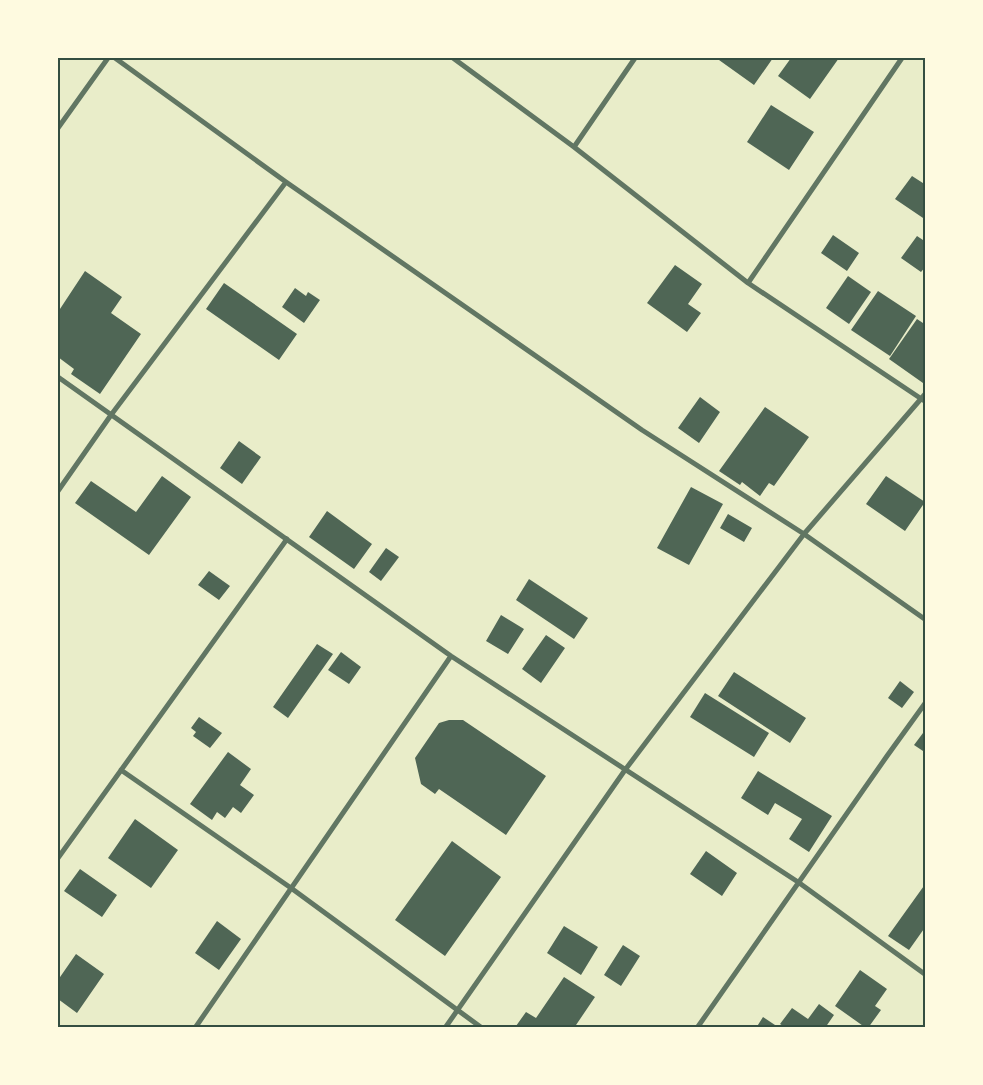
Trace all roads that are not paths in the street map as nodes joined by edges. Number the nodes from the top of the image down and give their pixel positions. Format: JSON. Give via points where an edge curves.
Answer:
{"nodes":[{"id":1,"x":108,"y":58,"type":"edge"},
{"id":2,"x":115,"y":58,"type":"edge"},
{"id":3,"x":453,"y":58,"type":"edge"},
{"id":4,"x":635,"y":58,"type":"edge"},
{"id":5,"x":902,"y":58,"type":"edge"},
{"id":6,"x":58,"y":128,"type":"edge"},
{"id":7,"x":574,"y":148,"type":"junction"},
{"id":8,"x":286,"y":182,"type":"junction"},
{"id":9,"x":748,"y":282,"type":"junction"},
{"id":10,"x":58,"y":377,"type":"edge"},
{"id":11,"x":926,"y":393,"type":"edge"},
{"id":12,"x":923,"y":400,"type":"edge"},
{"id":13,"x":111,"y":415,"type":"junction"},
{"id":14,"x":58,"y":491,"type":"edge"},
{"id":15,"x":804,"y":534,"type":"junction"},
{"id":16,"x":287,"y":539,"type":"junction"},
{"id":17,"x":926,"y":620,"type":"edge"},
{"id":18,"x":451,"y":656,"type":"junction"},
{"id":19,"x":926,"y":702,"type":"edge"},
{"id":20,"x":121,"y":770,"type":"junction"},
{"id":21,"x":625,"y":770,"type":"junction"},
{"id":22,"x":58,"y":858,"type":"edge"},
{"id":23,"x":798,"y":882,"type":"junction"},
{"id":24,"x":291,"y":888,"type":"junction"},
{"id":25,"x":926,"y":974,"type":"edge"},
{"id":26,"x":457,"y":1010,"type":"junction"},
{"id":27,"x":195,"y":1028,"type":"edge"},
{"id":28,"x":445,"y":1028,"type":"edge"},
{"id":29,"x":482,"y":1028,"type":"edge"},
{"id":30,"x":698,"y":1028,"type":"edge"}],
"edges":[{"from":1,"to":6,"type":"street"},
{"from":2,"to":8,"type":"street"},
{"from":3,"to":7,"type":"street"},
{"from":4,"to":7,"type":"street"},
{"from":5,"to":9,"type":"street"},
{"from":7,"to":9,"type":"street"},
{"from":8,"to":13,"type":"street"},
{"from":8,"to":15,"type":"street","via":[[642,430]]},
{"from":9,"to":12,"type":"street"},
{"from":10,"to":13,"type":"street"},
{"from":11,"to":12,"type":"street"},
{"from":12,"to":15,"type":"street"},
{"from":13,"to":14,"type":"street"},
{"from":13,"to":16,"type":"street"},
{"from":15,"to":17,"type":"street"},
{"from":15,"to":21,"type":"street"},
{"from":16,"to":18,"type":"street"},
{"from":16,"to":20,"type":"street"},
{"from":18,"to":21,"type":"street"},
{"from":18,"to":24,"type":"street"},
{"from":19,"to":23,"type":"street"},
{"from":20,"to":22,"type":"street"},
{"from":20,"to":24,"type":"street"},
{"from":21,"to":23,"type":"street"},
{"from":21,"to":26,"type":"street"},
{"from":23,"to":25,"type":"street"},
{"from":23,"to":30,"type":"street"},
{"from":24,"to":26,"type":"street"},
{"from":24,"to":27,"type":"street"},
{"from":26,"to":28,"type":"street"},
{"from":26,"to":29,"type":"street"}]}
